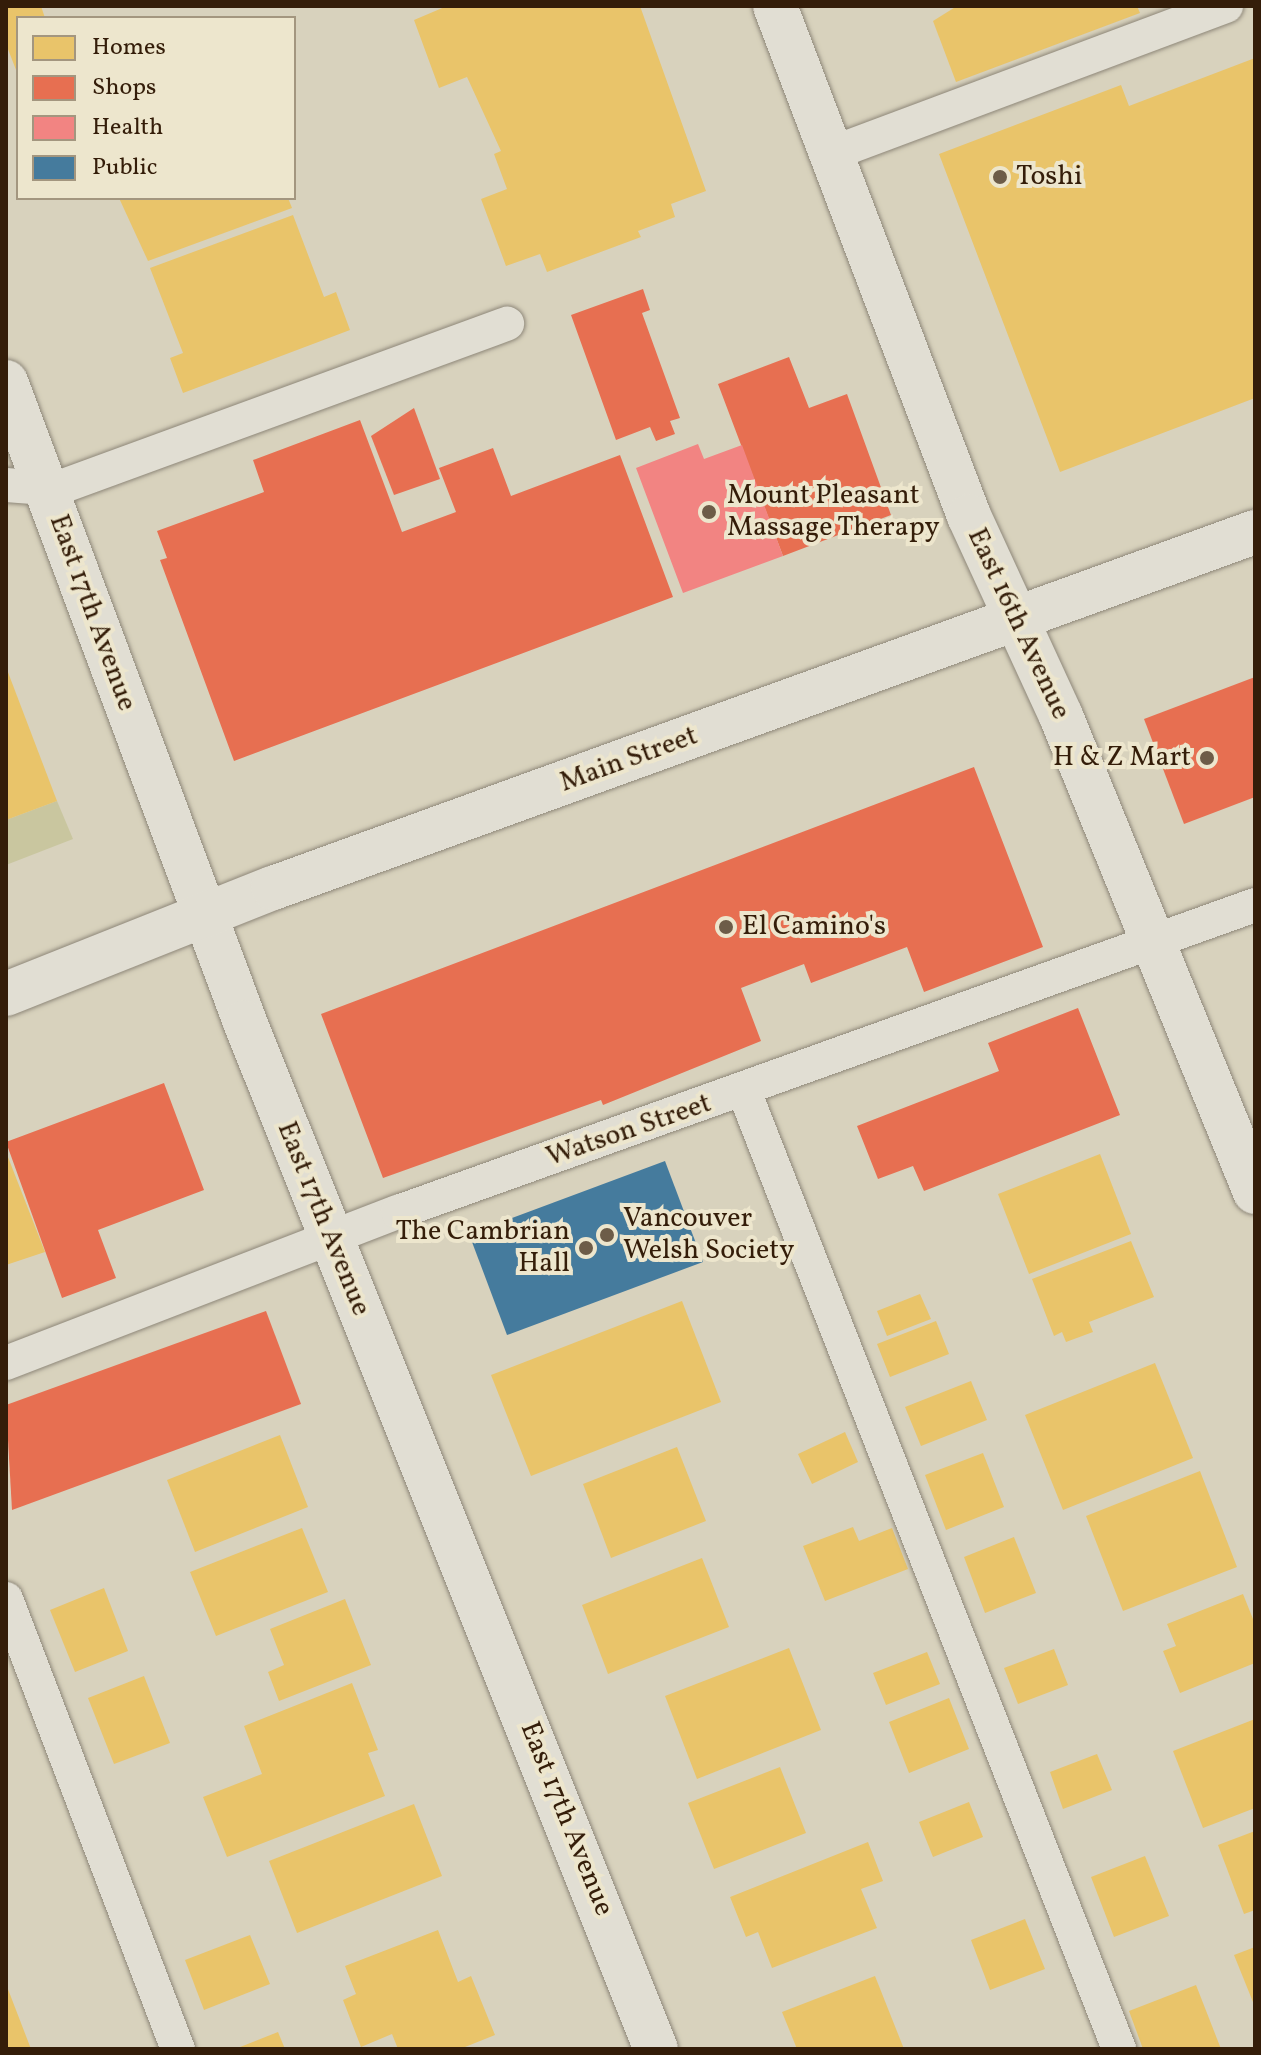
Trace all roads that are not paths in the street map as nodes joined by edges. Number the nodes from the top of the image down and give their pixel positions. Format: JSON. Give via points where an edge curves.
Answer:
{"nodes":[{"id":1,"x":775,"y":6,"type":"edge"},
{"id":2,"x":1226,"y":6,"type":"edge"},
{"id":3,"x":830,"y":154,"type":"junction"},
{"id":4,"x":507,"y":324,"type":"dead end"},
{"id":5,"x":6,"y":382,"type":"edge"},
{"id":6,"x":33,"y":489,"type":"edge"},
{"id":7,"x":1255,"y":532,"type":"edge"},
{"id":8,"x":1015,"y":620,"type":"junction"},
{"id":9,"x":1255,"y":905,"type":"edge"},
{"id":10,"x":205,"y":914,"type":"junction"},
{"id":11,"x":1154,"y":943,"type":"junction"},
{"id":12,"x":6,"y":994,"type":"edge"},
{"id":13,"x":744,"y":1091,"type":"junction"},
{"id":14,"x":1255,"y":1192,"type":"edge"},
{"id":15,"x":330,"y":1238,"type":"junction"},
{"id":16,"x":6,"y":1363,"type":"edge"},
{"id":17,"x":6,"y":1599,"type":"edge"},
{"id":18,"x":178,"y":2049,"type":"edge"},
{"id":19,"x":656,"y":2049,"type":"edge"},
{"id":20,"x":1119,"y":2049,"type":"edge"}],
"edges":[{"from":1,"to":3,"type":"street","name":"East 16th Avenue"},
{"from":2,"to":3,"type":"lane"},
{"from":3,"to":8,"type":"street","name":"East 16th Avenue"},
{"from":4,"to":6,"type":"lane"},
{"from":5,"to":6,"type":"street","name":"East 17th Avenue"},
{"from":6,"to":10,"type":"street","name":"East 17th Avenue"},
{"from":7,"to":8,"type":"street","name":"Main Street"},
{"from":8,"to":10,"type":"street","name":"Main Street"},
{"from":8,"to":11,"type":"street","name":"East 16th Avenue"},
{"from":9,"to":11,"type":"lane","name":"Watson Street"},
{"from":10,"to":12,"type":"street","name":"Main Street"},
{"from":10,"to":15,"type":"street","name":"East 17th Avenue"},
{"from":11,"to":13,"type":"lane","name":"Watson Street"},
{"from":11,"to":14,"type":"street","name":"East 16th Avenue"},
{"from":13,"to":15,"type":"lane","name":"Watson Street"},
{"from":13,"to":20,"type":"lane"},
{"from":15,"to":16,"type":"lane","name":"Watson Street"},
{"from":15,"to":19,"type":"street","name":"East 17th Avenue"},
{"from":17,"to":18,"type":"lane"}]}
